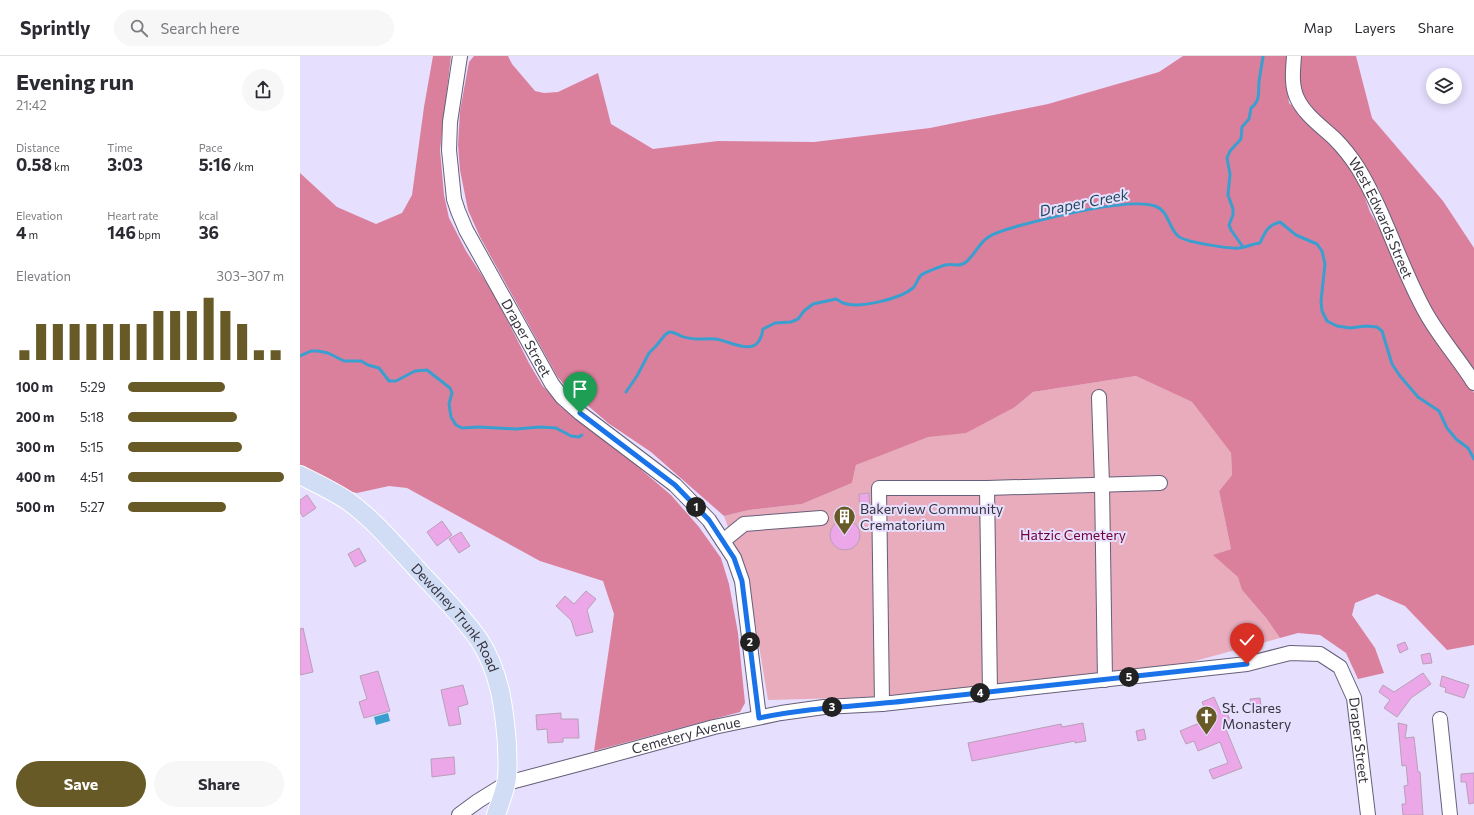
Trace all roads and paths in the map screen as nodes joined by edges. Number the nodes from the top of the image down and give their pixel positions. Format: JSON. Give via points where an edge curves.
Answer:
{"nodes":[{"id":1,"x":460,"y":56,"type":"edge"},
{"id":2,"x":1294,"y":56,"type":"edge"},
{"id":3,"x":1474,"y":383,"type":"edge"},
{"id":4,"x":1099,"y":397,"type":"dead end"},
{"id":5,"x":300,"y":475,"type":"edge"},
{"id":6,"x":1160,"y":483,"type":"dead end"},
{"id":7,"x":1102,"y":484,"type":"junction"},
{"id":8,"x":987,"y":488,"type":"junction"},
{"id":9,"x":821,"y":518,"type":"dead end"},
{"id":10,"x":722,"y":541,"type":"junction"},
{"id":11,"x":1340,"y":667,"type":"joint"},
{"id":12,"x":1105,"y":680,"type":"junction"},
{"id":13,"x":990,"y":692,"type":"junction"},
{"id":14,"x":882,"y":704,"type":"junction"},
{"id":15,"x":759,"y":718,"type":"junction"},
{"id":16,"x":1440,"y":719,"type":"dead end"},
{"id":17,"x":507,"y":783,"type":"junction"},
{"id":18,"x":459,"y":815,"type":"edge"},
{"id":19,"x":496,"y":815,"type":"edge"},
{"id":20,"x":1368,"y":815,"type":"edge"},
{"id":21,"x":1450,"y":815,"type":"edge"}],
"edges":[{"from":1,"to":10,"type":"street","name":"Draper Street","via":[[450,122],[449,150],[454,199],[469,236],[552,384],[580,413],[675,485],[709,520]]},
{"from":2,"to":3,"type":"street","name":"West Edwards Street","via":[[1294,87],[1300,104],[1351,158],[1378,203],[1426,313]]},
{"from":4,"to":7,"type":"street"},
{"from":5,"to":17,"type":"main road","name":"Dewdney Trunk Road","via":[[348,501],[371,520],[465,620],[491,661],[497,676],[502,698]]},
{"from":6,"to":7,"type":"street"},
{"from":7,"to":8,"type":"street"},
{"from":7,"to":12,"type":"street"},
{"from":8,"to":13,"type":"street"},
{"from":8,"to":14,"type":"street","via":[[879,488]]},
{"from":9,"to":10,"type":"street","via":[[744,524]]},
{"from":10,"to":15,"type":"street","name":"Draper Street","via":[[734,558],[742,581]]},
{"from":11,"to":12,"type":"street","name":"Cemetery Avenue","via":[[1320,654],[1290,653],[1247,664]]},
{"from":11,"to":20,"type":"street","name":"Draper Street","via":[[1354,698]]},
{"from":12,"to":13,"type":"street","name":"Cemetery Avenue"},
{"from":13,"to":14,"type":"street","name":"Cemetery Avenue"},
{"from":14,"to":15,"type":"street","name":"Cemetery Avenue","via":[[824,707]]},
{"from":15,"to":17,"type":"street","name":"Cemetery Avenue","via":[[714,727]]},
{"from":16,"to":21,"type":"street"},
{"from":17,"to":18,"type":"street","name":"Cemetery Avenue"},
{"from":17,"to":19,"type":"main road","name":"Dewdney Trunk Road"}]}
